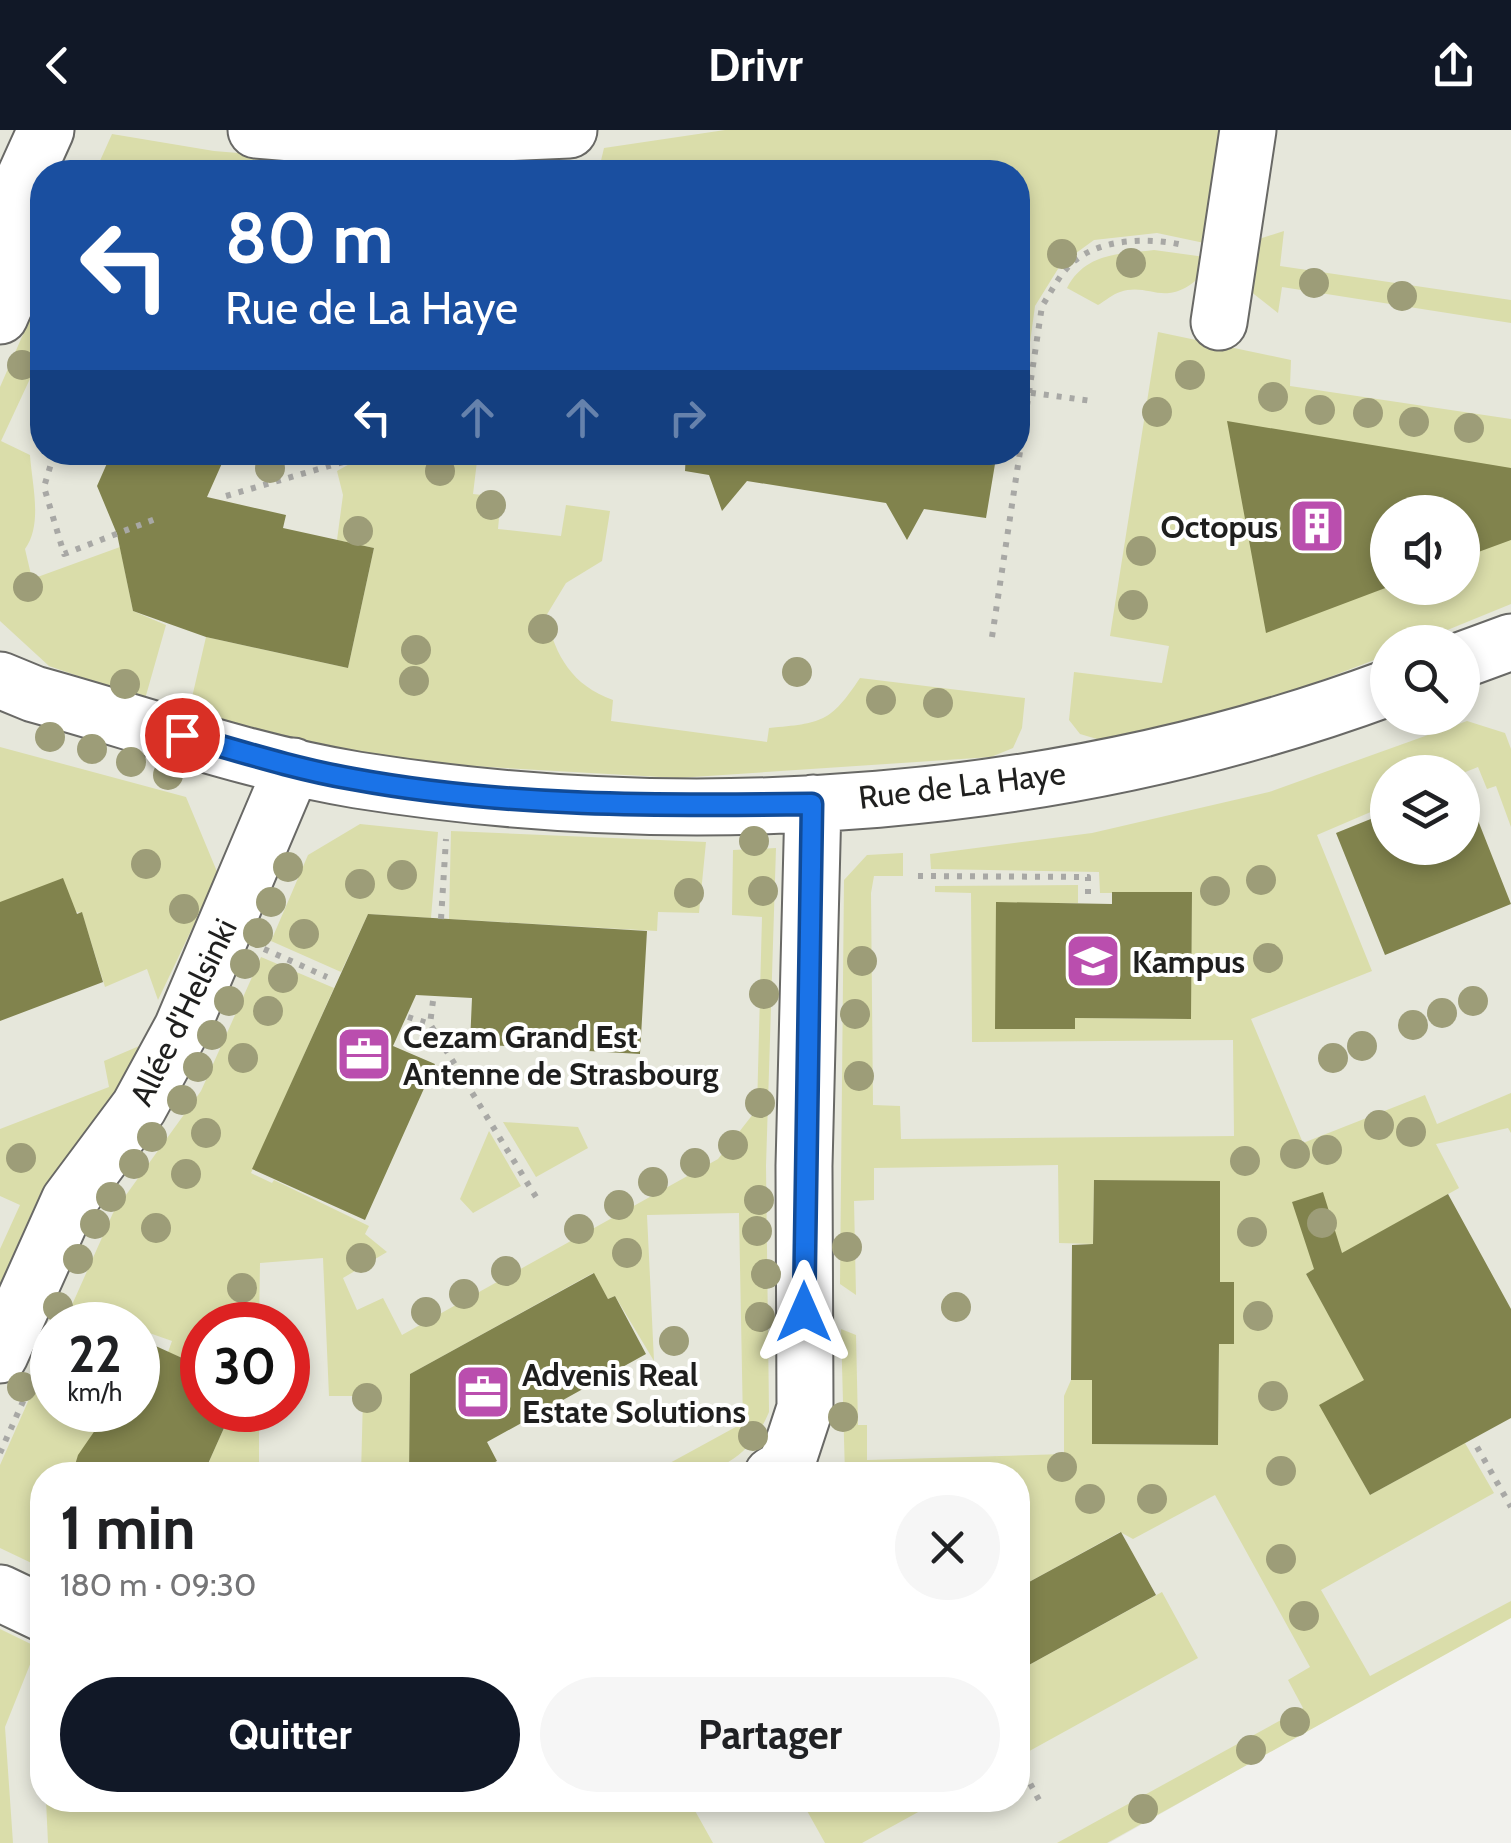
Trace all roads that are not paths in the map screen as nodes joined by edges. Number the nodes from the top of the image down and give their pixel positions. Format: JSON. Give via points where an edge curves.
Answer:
{"nodes":[{"id":1,"x":7,"y":130,"type":"edge"},
{"id":2,"x":46,"y":130,"type":"edge"},
{"id":3,"x":83,"y":130,"type":"edge"},
{"id":4,"x":256,"y":130,"type":"edge"},
{"id":5,"x":569,"y":130,"type":"edge"},
{"id":6,"x":1248,"y":130,"type":"edge"},
{"id":7,"x":0,"y":146,"type":"edge"},
{"id":8,"x":32,"y":160,"type":"edge"},
{"id":9,"x":69,"y":160,"type":"edge"},
{"id":10,"x":30,"y":165,"type":"edge"},
{"id":11,"x":0,"y":232,"type":"edge"},
{"id":12,"x":30,"y":247,"type":"edge"},
{"id":13,"x":0,"y":316,"type":"edge"},
{"id":14,"x":1219,"y":322,"type":"dead end"},
{"id":15,"x":1511,"y":642,"type":"edge"},
{"id":16,"x":1480,"y":653,"type":"edge"},
{"id":17,"x":0,"y":680,"type":"edge"},
{"id":18,"x":1370,"y":695,"type":"edge"},
{"id":19,"x":293,"y":766,"type":"junction"},
{"id":20,"x":812,"y":804,"type":"junction"},
{"id":21,"x":0,"y":1355,"type":"edge"},
{"id":22,"x":787,"y":1462,"type":"edge"},
{"id":23,"x":0,"y":1593,"type":"edge"},
{"id":24,"x":30,"y":1607,"type":"edge"}],
"edges":[{"from":1,"to":7,"type":"street"},
{"from":2,"to":8,"type":"street"},
{"from":3,"to":9,"type":"street"},
{"from":4,"to":5,"type":"street","via":[[364,139]]},
{"from":6,"to":14,"type":"street"},
{"from":10,"to":11,"type":"street"},
{"from":12,"to":13,"type":"street"},
{"from":15,"to":16,"type":"street"},
{"from":17,"to":19,"type":"street","name":"Rue de La Haye"},
{"from":18,"to":20,"type":"street","name":"Rue de La Haye","via":[[1172,752],[1040,778]]},
{"from":19,"to":20,"type":"street","name":"Rue de La Haye","via":[[472,796],[639,805]]},
{"from":19,"to":21,"type":"street","name":"Allée d'Helsinki","via":[[182,1028],[139,1107],[69,1200]]},
{"from":20,"to":22,"type":"street","via":[[805,1408]]},
{"from":23,"to":24,"type":"street"}]}
